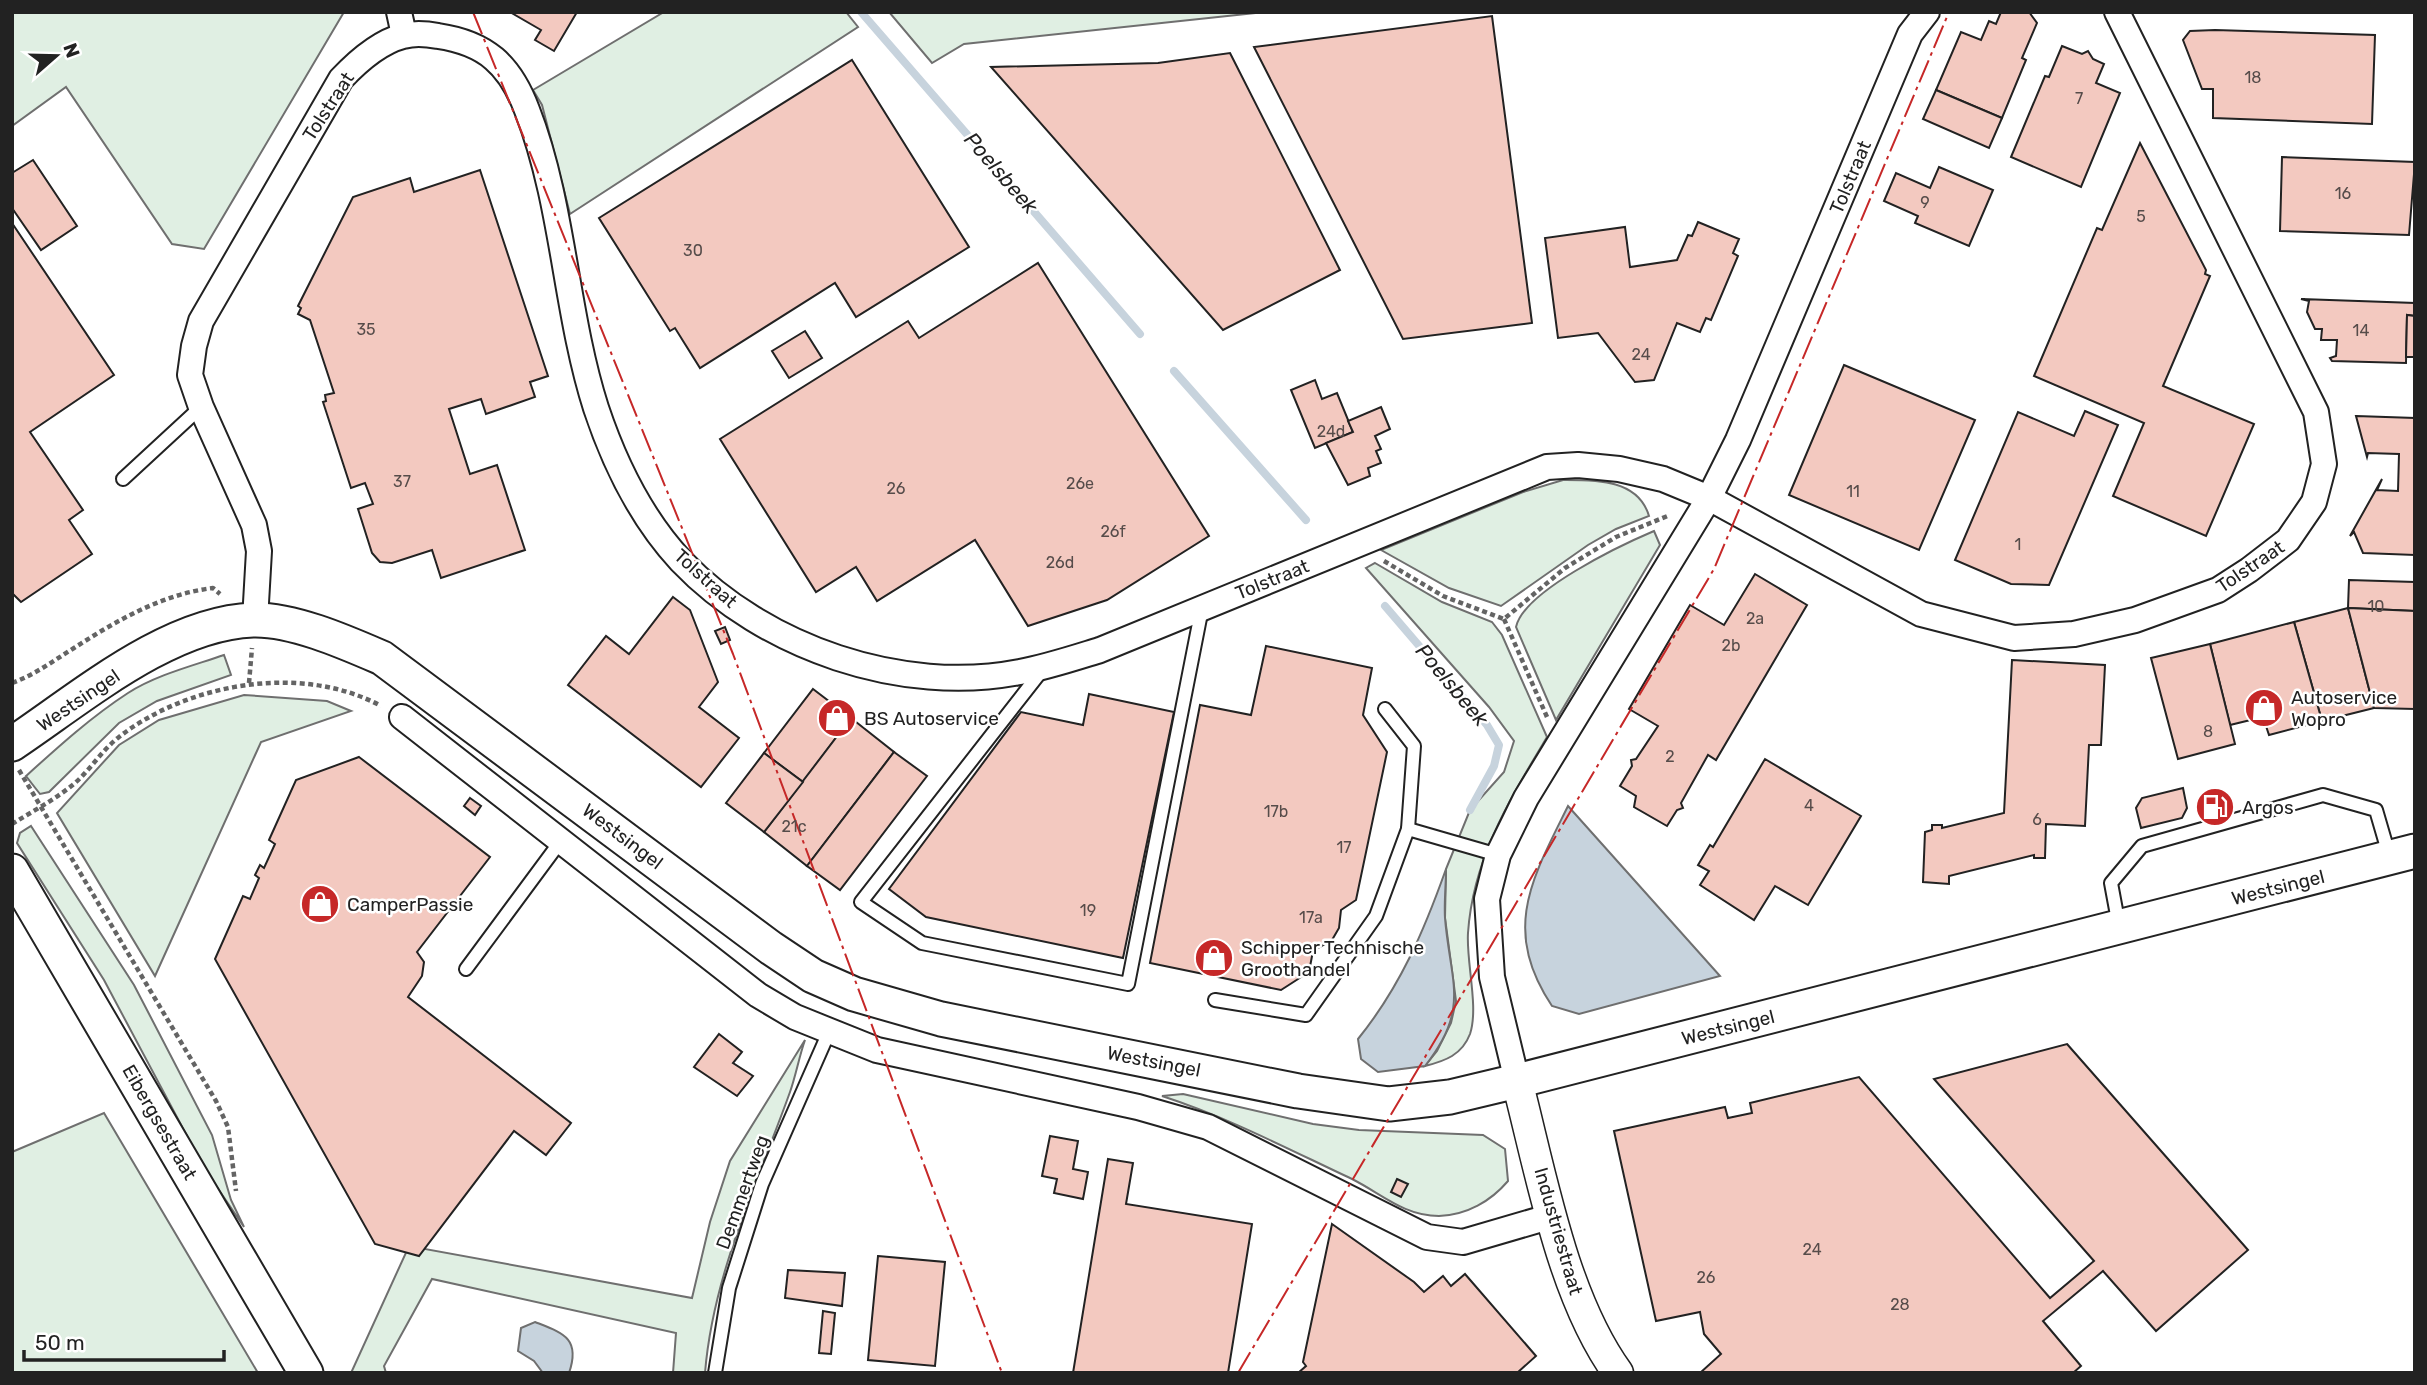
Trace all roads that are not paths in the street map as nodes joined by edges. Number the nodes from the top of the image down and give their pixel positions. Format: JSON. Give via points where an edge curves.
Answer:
{"nodes":[{"id":1,"x":1927,"y":12,"type":"edge"},
{"id":2,"x":2117,"y":12,"type":"edge"},
{"id":3,"x":402,"y":24,"type":"edge"},
{"id":4,"x":201,"y":407,"type":"junction"},
{"id":5,"x":123,"y":479,"type":"dead end"},
{"id":6,"x":1709,"y":498,"type":"junction"},
{"id":7,"x":1202,"y":608,"type":"junction"},
{"id":8,"x":255,"y":620,"type":"junction"},
{"id":9,"x":1045,"y":666,"type":"junction"},
{"id":10,"x":1385,"y":709,"type":"dead end"},
{"id":11,"x":402,"y":717,"type":"road end"},
{"id":12,"x":12,"y":744,"type":"edge"},
{"id":13,"x":1408,"y":829,"type":"junction"},
{"id":14,"x":560,"y":842,"type":"junction"},
{"id":15,"x":1499,"y":855,"type":"junction"},
{"id":16,"x":2402,"y":855,"type":"edge"},
{"id":17,"x":12,"y":871,"type":"edge"},
{"id":18,"x":2120,"y":928,"type":"junction"},
{"id":19,"x":466,"y":969,"type":"dead end"},
{"id":20,"x":1215,"y":1000,"type":"dead end"},
{"id":21,"x":829,"y":1032,"type":"junction"},
{"id":22,"x":1517,"y":1082,"type":"junction"},
{"id":23,"x":1552,"y":1216,"type":"junction"},
{"id":24,"x":306,"y":1373,"type":"edge"},
{"id":25,"x":715,"y":1373,"type":"edge"},
{"id":26,"x":1618,"y":1373,"type":"edge"}],
"edges":[{"from":1,"to":6,"type":"street","name":"Tolstraat","via":[[1910,34],[1738,440]]},
{"from":2,"to":6,"type":"street","name":"Tolstraat","via":[[2316,411],[2324,464],[2314,502],[2288,540],[2218,590],[2135,620],[2074,634],[2014,638],[1921,614]]},
{"from":3,"to":4,"type":"street","name":"Tolstraat","via":[[341,79],[201,321],[190,374]]},
{"from":3,"to":9,"type":"street","name":"Tolstraat","via":[[471,42],[497,60],[517,85],[544,164],[582,360],[596,409],[625,480],[681,561],[733,606],[803,644],[871,667],[902,674],[968,676]]},
{"from":4,"to":5,"type":"lane"},
{"from":4,"to":8,"type":"street","name":"Tolstraat","via":[[254,525],[260,578]]},
{"from":6,"to":7,"type":"street","name":"Tolstraat","via":[[1619,468],[1547,467]]},
{"from":6,"to":15,"type":"street","name":"Tolstraat","via":[[1527,798]]},
{"from":7,"to":9,"type":"street","name":"Tolstraat","via":[[1100,650]]},
{"from":7,"to":9,"type":"lane","via":[[1128,984],[922,943],[861,902]]},
{"from":8,"to":12,"type":"main road","name":"Westsingel","via":[[189,635],[142,657]]},
{"from":8,"to":22,"type":"main road","name":"Westsingel","via":[[335,639],[382,658],[771,948],[813,976],[854,994],[941,1019],[1298,1091],[1389,1104]]},
{"from":10,"to":13,"type":"lane","via":[[1414,746]]},
{"from":11,"to":14,"type":"street"},
{"from":13,"to":15,"type":"lane"},
{"from":13,"to":20,"type":"lane","via":[[1376,916],[1306,1015]]},
{"from":14,"to":19,"type":"lane"},
{"from":14,"to":21,"type":"street","via":[[758,995]]},
{"from":15,"to":22,"type":"street","name":"Tolstraat","via":[[1487,899],[1492,977]]},
{"from":16,"to":18,"type":"main road","name":"Westsingel"},
{"from":16,"to":18,"type":"lane","via":[[2376,810],[2323,795],[2142,846],[2111,883]]},
{"from":17,"to":24,"type":"main road","name":"Eibergsestraat"},
{"from":18,"to":22,"type":"main road","name":"Westsingel"},
{"from":21,"to":23,"type":"street","via":[[877,1050],[1138,1107],[1208,1128],[1427,1237],[1463,1242]]},
{"from":21,"to":25,"type":"lane","name":"Demmertweg","via":[[762,1184],[729,1288]]},
{"from":22,"to":23,"type":"street","name":"Industriestraat"},
{"from":23,"to":26,"type":"street","name":"Industriestraat","via":[[1585,1315]]}]}
